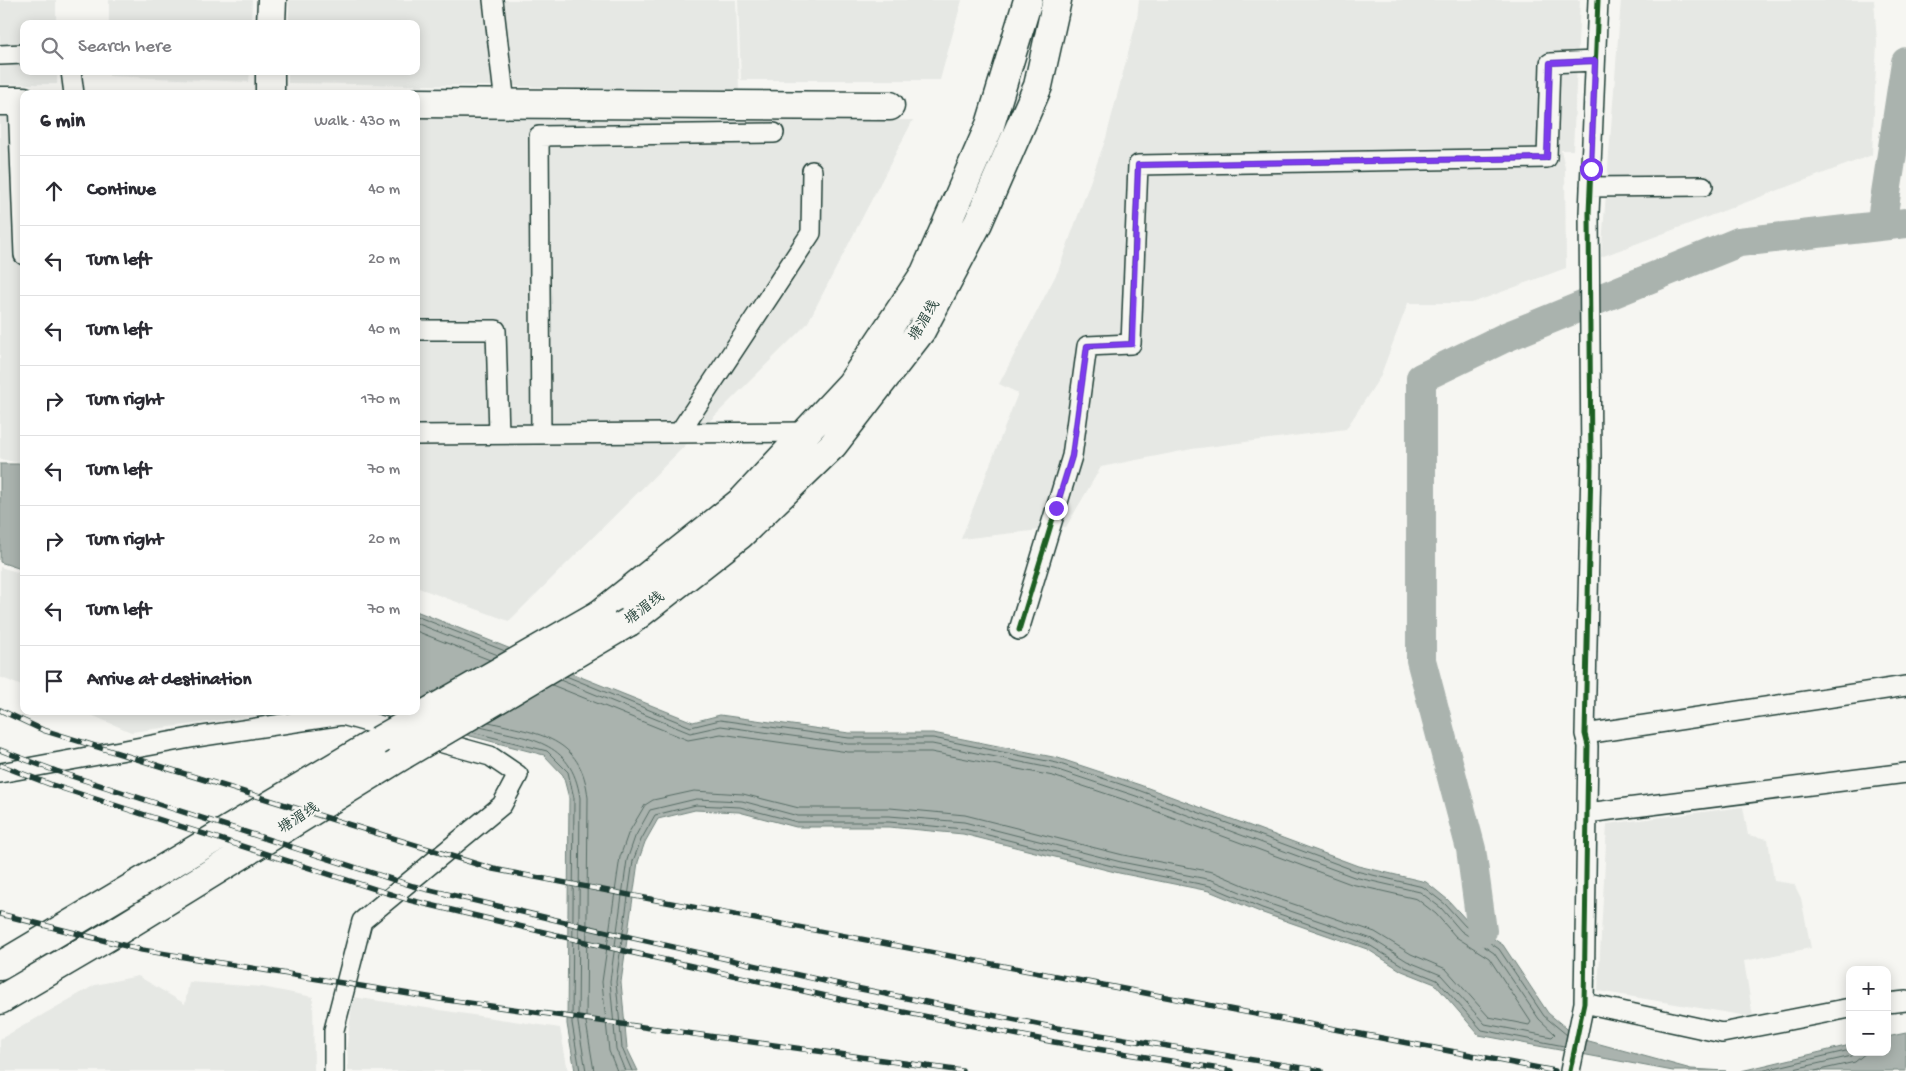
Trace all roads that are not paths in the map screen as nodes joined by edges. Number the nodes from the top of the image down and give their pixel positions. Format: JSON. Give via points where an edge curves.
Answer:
{"nodes":[{"id":1,"x":272,"y":0,"type":"edge"},
{"id":2,"x":493,"y":0,"type":"edge"},
{"id":3,"x":1028,"y":0,"type":"edge"},
{"id":4,"x":1057,"y":0,"type":"edge"},
{"id":5,"x":1598,"y":0,"type":"edge"},
{"id":6,"x":271,"y":20,"type":"edge"},
{"id":7,"x":20,"y":54,"type":"edge"},
{"id":8,"x":0,"y":55,"type":"edge"},
{"id":9,"x":1595,"y":61,"type":"junction"},
{"id":10,"x":72,"y":75,"type":"edge"},
{"id":11,"x":270,"y":75,"type":"edge"},
{"id":12,"x":73,"y":90,"type":"edge"},
{"id":13,"x":270,"y":90,"type":"edge"},
{"id":14,"x":14,"y":101,"type":"edge"},
{"id":15,"x":420,"y":103,"type":"edge"},
{"id":16,"x":505,"y":104,"type":"junction"},
{"id":17,"x":890,"y":106,"type":"dead end"},
{"id":18,"x":774,"y":133,"type":"dead end"},
{"id":19,"x":812,"y":171,"type":"dead end"},
{"id":20,"x":1703,"y":186,"type":"dead end"},
{"id":21,"x":1590,"y":187,"type":"junction"},
{"id":22,"x":20,"y":193,"type":"edge"},
{"id":23,"x":420,"y":330,"type":"edge"},
{"id":24,"x":806,"y":432,"type":"junction"},
{"id":25,"x":679,"y":433,"type":"junction"},
{"id":26,"x":500,"y":434,"type":"junction"},
{"id":27,"x":541,"y":434,"type":"junction"},
{"id":28,"x":420,"y":435,"type":"edge"},
{"id":29,"x":1019,"y":630,"type":"dead end"},
{"id":30,"x":1906,"y":686,"type":"edge"},
{"id":31,"x":1585,"y":734,"type":"junction"},
{"id":32,"x":0,"y":773,"type":"edge"},
{"id":33,"x":1906,"y":773,"type":"edge"},
{"id":34,"x":1587,"y":812,"type":"junction"},
{"id":35,"x":0,"y":966,"type":"edge"},
{"id":36,"x":0,"y":1000,"type":"edge"},
{"id":37,"x":1906,"y":1001,"type":"edge"},
{"id":38,"x":1584,"y":1003,"type":"junction"},
{"id":39,"x":1891,"y":1003,"type":"edge"},
{"id":40,"x":1846,"y":1009,"type":"edge"},
{"id":41,"x":334,"y":1071,"type":"edge"},
{"id":42,"x":1570,"y":1071,"type":"edge"}],
"edges":[{"from":1,"to":6,"type":"main road"},
{"from":2,"to":16,"type":"street"},
{"from":3,"to":24,"type":"main road","via":[[990,125],[925,272],[851,384]]},
{"from":4,"to":36,"type":"main road","name":"塘湄线","bridge":true,"via":[[1038,86],[978,223],[921,331],[833,445],[740,535],[629,622]]},
{"from":5,"to":9,"type":"street"},
{"from":7,"to":8,"type":"street"},
{"from":9,"to":21,"type":"street"},
{"from":9,"to":29,"type":"street","via":[[1550,63],[1547,158],[1138,165],[1132,344],[1087,346],[1072,456]]},
{"from":10,"to":12,"type":"street"},
{"from":11,"to":13,"type":"main road"},
{"from":14,"to":22,"type":"street"},
{"from":15,"to":16,"type":"main road"},
{"from":16,"to":17,"type":"main road"},
{"from":18,"to":27,"type":"street","via":[[539,136]]},
{"from":19,"to":25,"type":"street","via":[[811,233]]},
{"from":20,"to":21,"type":"street"},
{"from":21,"to":31,"type":"street","via":[[1591,465]]},
{"from":23,"to":26,"type":"street","via":[[496,330]]},
{"from":24,"to":25,"type":"street"},
{"from":24,"to":35,"type":"main road","bridge":true,"via":[[742,501],[600,614],[378,741]]},
{"from":25,"to":27,"type":"street"},
{"from":26,"to":27,"type":"street"},
{"from":26,"to":28,"type":"street"},
{"from":30,"to":31,"type":"street"},
{"from":31,"to":34,"type":"street","via":[[1588,746]]},
{"from":32,"to":41,"type":"street","via":[[196,737],[342,715],[490,756],[518,775],[502,805],[362,922],[334,1030]]},
{"from":33,"to":34,"type":"street"},
{"from":34,"to":38,"type":"street"},
{"from":37,"to":39,"type":"street"},
{"from":38,"to":40,"type":"street","via":[[1722,1032]]},
{"from":38,"to":42,"type":"street"}]}
